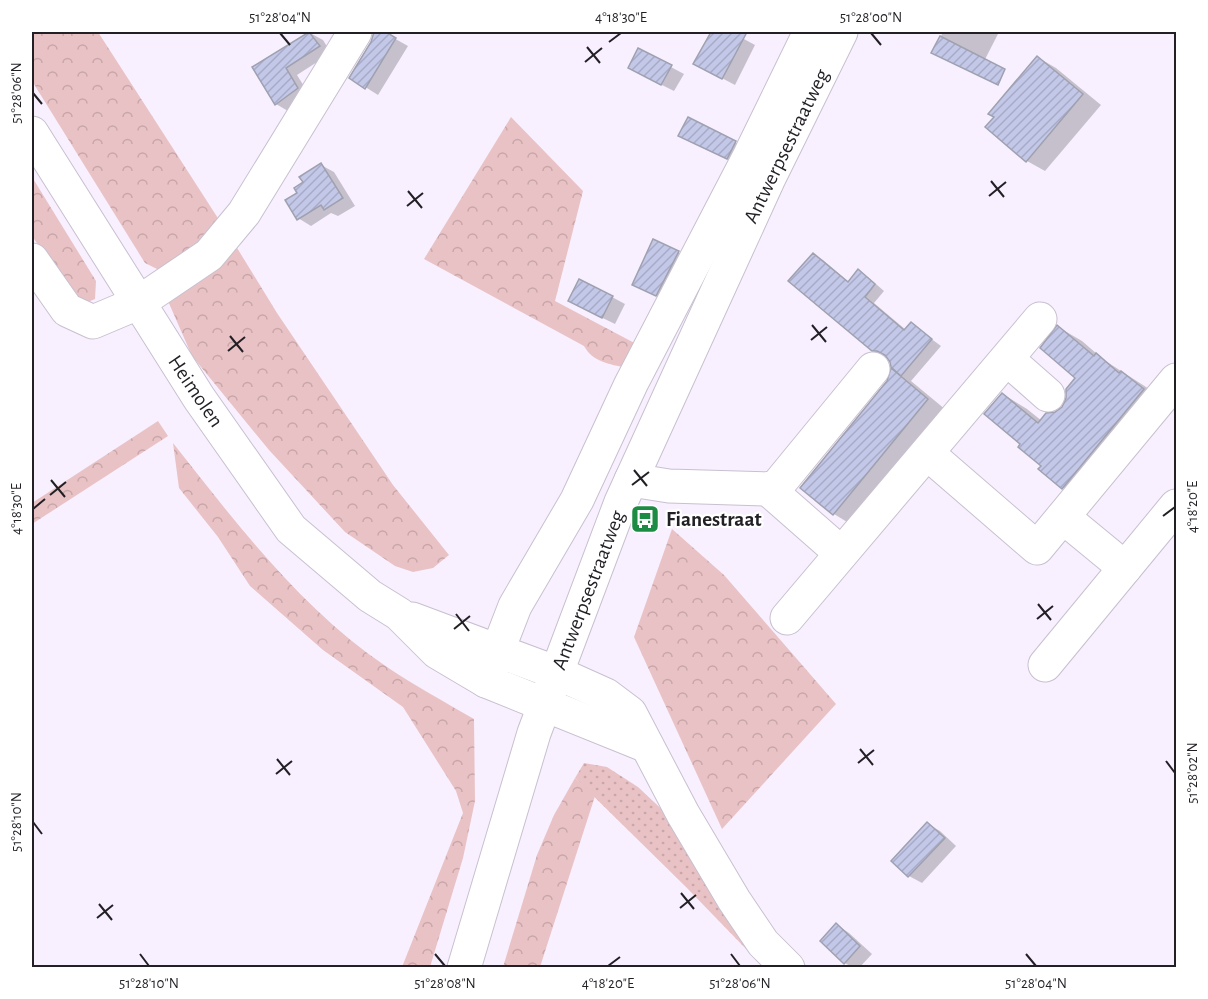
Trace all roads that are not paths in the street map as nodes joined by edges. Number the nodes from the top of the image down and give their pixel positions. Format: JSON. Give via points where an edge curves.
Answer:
{"nodes":[{"id":1,"x":355,"y":32,"type":"edge"},
{"id":2,"x":810,"y":32,"type":"edge"},
{"id":3,"x":841,"y":32,"type":"edge"},
{"id":4,"x":32,"y":133,"type":"edge"},
{"id":5,"x":32,"y":260,"type":"edge"},
{"id":6,"x":138,"y":303,"type":"junction"},
{"id":7,"x":1040,"y":320,"type":"dead end"},
{"id":8,"x":1007,"y":359,"type":"junction"},
{"id":9,"x":873,"y":369,"type":"dead end"},
{"id":10,"x":1176,"y":380,"type":"edge"},
{"id":11,"x":1048,"y":395,"type":"dead end"},
{"id":12,"x":927,"y":453,"type":"junction"},
{"id":13,"x":631,"y":480,"type":"junction"},
{"id":14,"x":768,"y":489,"type":"junction"},
{"id":15,"x":1176,"y":506,"type":"edge"},
{"id":16,"x":1063,"y":517,"type":"junction"},
{"id":17,"x":841,"y":553,"type":"junction"},
{"id":18,"x":1125,"y":568,"type":"junction"},
{"id":19,"x":399,"y":614,"type":"junction"},
{"id":20,"x":787,"y":618,"type":"dead end"},
{"id":21,"x":497,"y":650,"type":"junction"},
{"id":22,"x":1045,"y":665,"type":"dead end"},
{"id":23,"x":556,"y":673,"type":"junction"},
{"id":24,"x":486,"y":681,"type":"junction"},
{"id":25,"x":544,"y":706,"type":"junction"},
{"id":26,"x":647,"y":746,"type":"junction"},
{"id":27,"x":464,"y":968,"type":"edge"},
{"id":28,"x":788,"y":968,"type":"edge"}],
"edges":[{"from":1,"to":6,"type":"street","via":[[244,213],[209,255]]},
{"from":2,"to":21,"type":"street","name":"Antwerpsestraatweg","via":[[631,384],[577,500],[514,606]]},
{"from":3,"to":13,"type":"street","name":"Antwerpsestraatweg","via":[[769,178]]},
{"from":4,"to":6,"type":"street","name":"Heimolen"},
{"from":5,"to":6,"type":"street","via":[[67,310],[93,322]]},
{"from":6,"to":19,"type":"street","name":"Heimolen","via":[[291,528],[370,596]]},
{"from":7,"to":8,"type":"street"},
{"from":8,"to":11,"type":"street"},
{"from":8,"to":12,"type":"street"},
{"from":9,"to":14,"type":"street","via":[[777,486]]},
{"from":10,"to":16,"type":"street"},
{"from":12,"to":16,"type":"street","via":[[1037,548]]},
{"from":12,"to":17,"type":"street"},
{"from":13,"to":14,"type":"street","via":[[669,486]]},
{"from":13,"to":23,"type":"street","name":"Antwerpsestraatweg"},
{"from":14,"to":17,"type":"street"},
{"from":15,"to":18,"type":"street"},
{"from":16,"to":18,"type":"street"},
{"from":17,"to":20,"type":"street"},
{"from":18,"to":22,"type":"street"},
{"from":19,"to":21,"type":"street","name":"Heimolen"},
{"from":19,"to":24,"type":"street","name":"Heimolen","via":[[437,652]]},
{"from":21,"to":23,"type":"street","name":"Heimolen"},
{"from":21,"to":24,"type":"street","name":"Antwerpsestraatweg"},
{"from":23,"to":25,"type":"street","name":"Antwerpsestraatweg"},
{"from":23,"to":26,"type":"street","via":[[606,695],[630,713]]},
{"from":24,"to":25,"type":"street","name":"Heimolen"},
{"from":25,"to":26,"type":"street"},
{"from":25,"to":27,"type":"street","name":"Antwerpsestraatweg"},
{"from":26,"to":28,"type":"street","via":[[734,900],[763,943]]}]}
